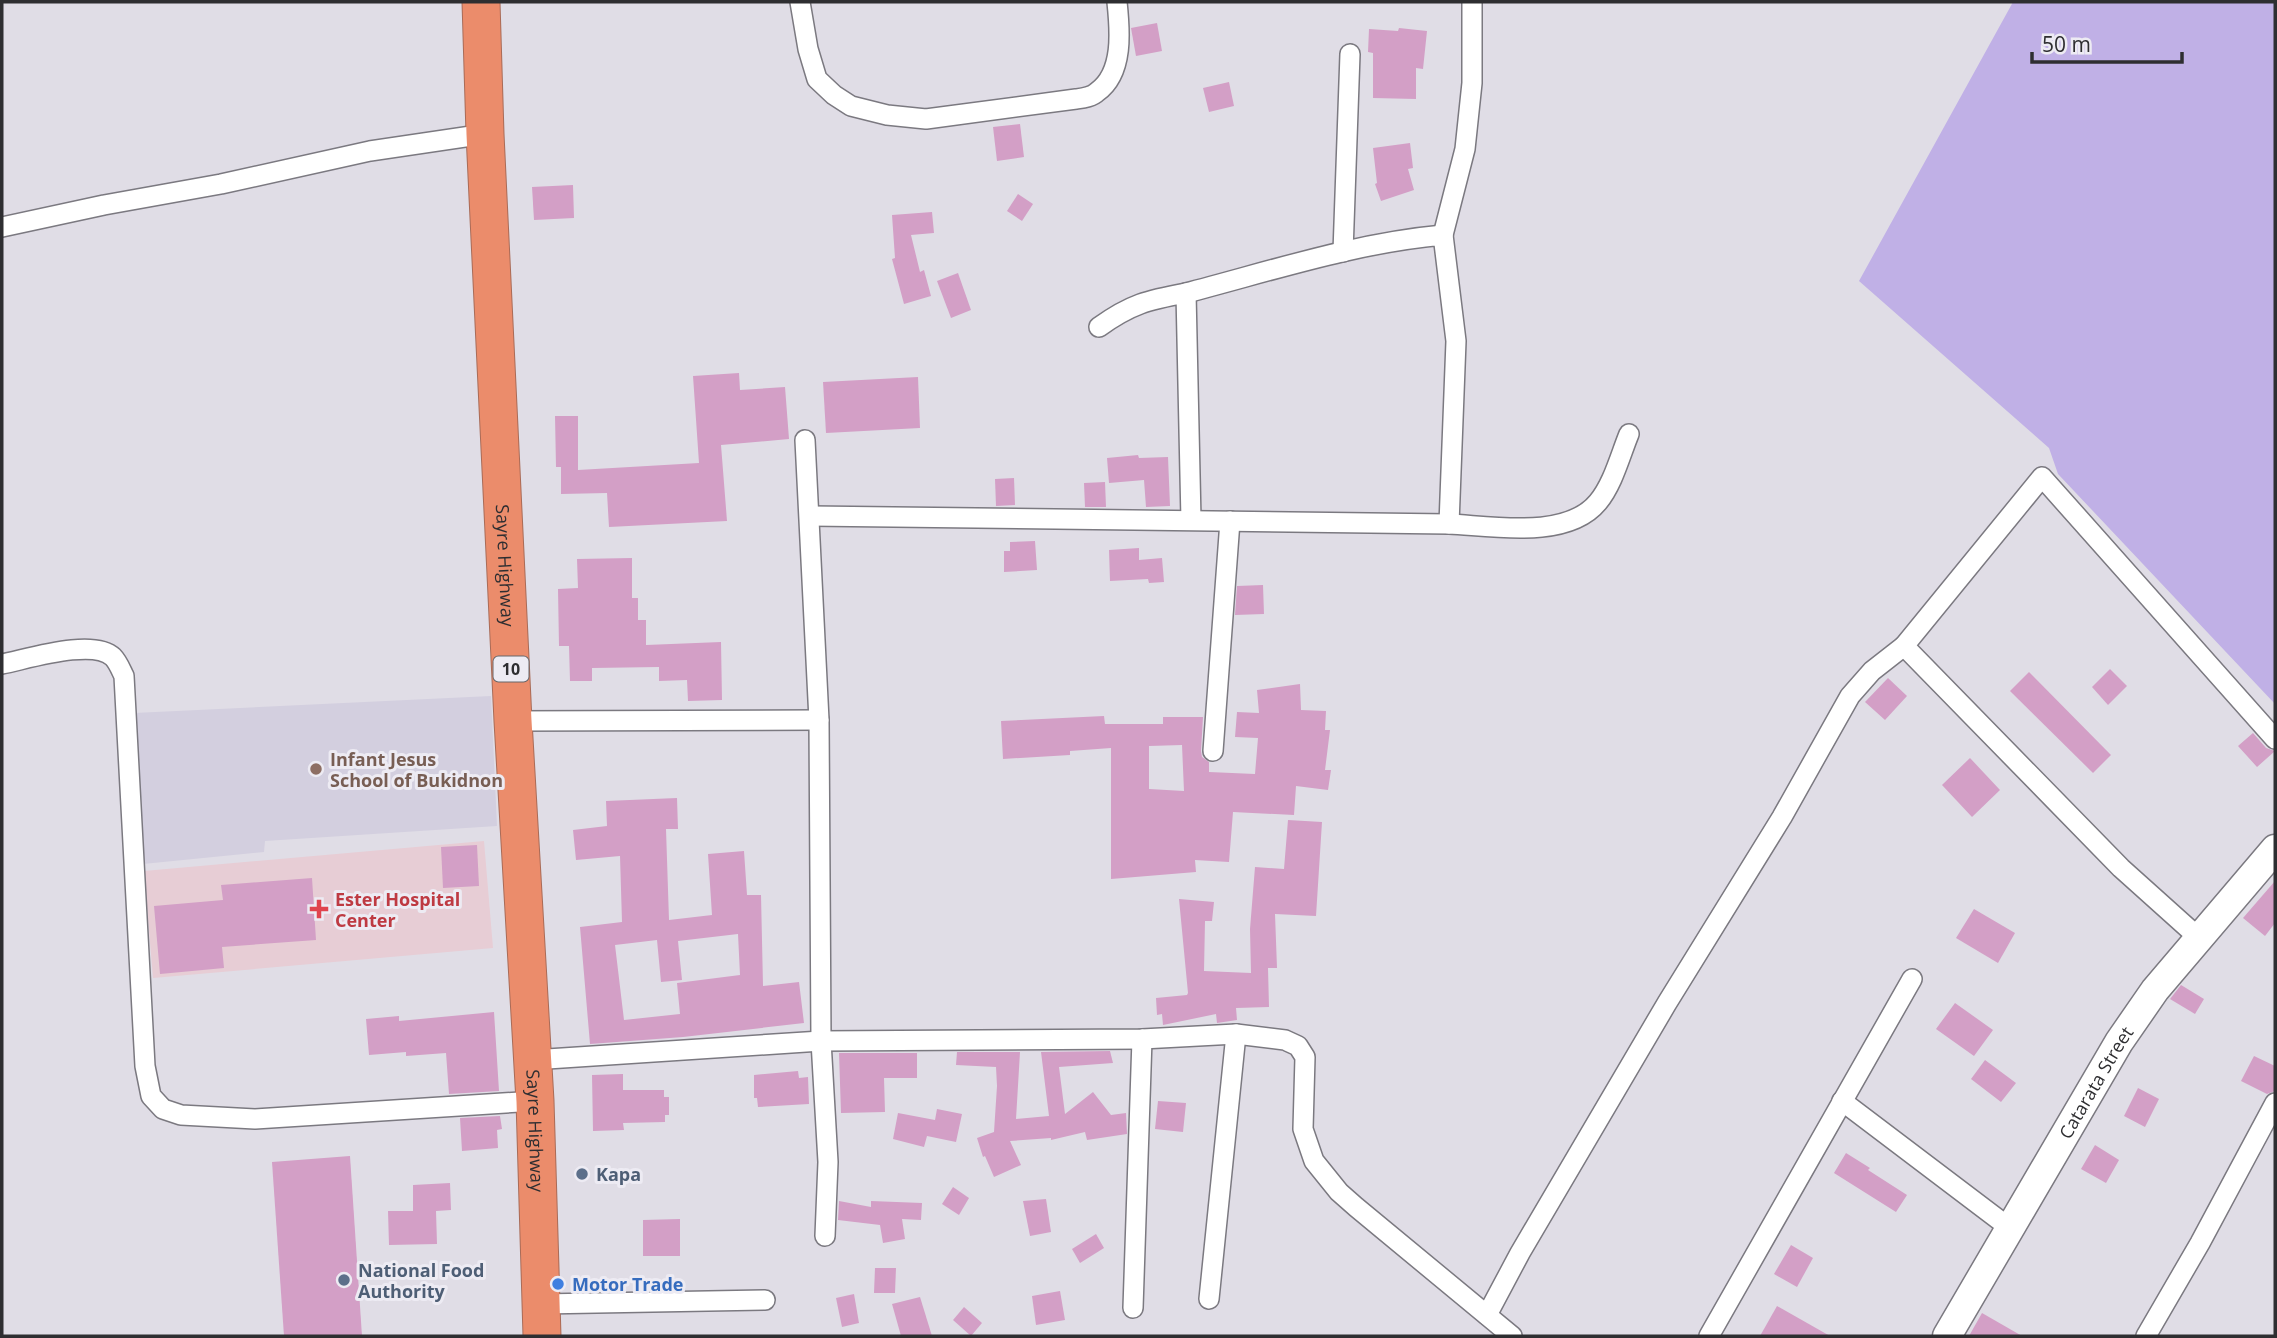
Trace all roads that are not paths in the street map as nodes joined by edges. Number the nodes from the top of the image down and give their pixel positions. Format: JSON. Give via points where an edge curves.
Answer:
{"nodes":[{"id":1,"x":481,"y":2,"type":"edge"},
{"id":2,"x":800,"y":2,"type":"edge"},
{"id":3,"x":1117,"y":2,"type":"edge"},
{"id":4,"x":1472,"y":2,"type":"edge"},
{"id":5,"x":1350,"y":54,"type":"dead end"},
{"id":6,"x":485,"y":134,"type":"junction"},
{"id":7,"x":2,"y":227,"type":"edge"},
{"id":8,"x":1443,"y":235,"type":"junction"},
{"id":9,"x":1343,"y":252,"type":"junction"},
{"id":10,"x":1186,"y":293,"type":"junction"},
{"id":11,"x":1099,"y":327,"type":"dead end"},
{"id":12,"x":1629,"y":434,"type":"dead end"},
{"id":13,"x":805,"y":440,"type":"dead end"},
{"id":14,"x":810,"y":516,"type":"junction"},
{"id":15,"x":1191,"y":520,"type":"junction"},
{"id":16,"x":1230,"y":521,"type":"junction"},
{"id":17,"x":1448,"y":524,"type":"junction"},
{"id":18,"x":1903,"y":646,"type":"junction"},
{"id":19,"x":2,"y":664,"type":"edge"},
{"id":20,"x":819,"y":720,"type":"junction"},
{"id":21,"x":513,"y":721,"type":"junction"},
{"id":22,"x":2275,"y":738,"type":"edge"},
{"id":23,"x":1213,"y":751,"type":"dead end"},
{"id":24,"x":2275,"y":849,"type":"edge"},
{"id":25,"x":2199,"y":938,"type":"junction"},
{"id":26,"x":1912,"y":979,"type":"dead end"},
{"id":27,"x":1236,"y":1034,"type":"junction"},
{"id":28,"x":1142,"y":1039,"type":"junction"},
{"id":29,"x":821,"y":1041,"type":"junction"},
{"id":30,"x":532,"y":1060,"type":"junction"},
{"id":31,"x":536,"y":1101,"type":"junction"},
{"id":32,"x":1842,"y":1101,"type":"junction"},
{"id":33,"x":2275,"y":1103,"type":"edge"},
{"id":34,"x":2011,"y":1229,"type":"junction"},
{"id":35,"x":825,"y":1236,"type":"dead end"},
{"id":36,"x":1209,"y":1299,"type":"dead end"},
{"id":37,"x":765,"y":1300,"type":"dead end"},
{"id":38,"x":1133,"y":1308,"type":"dead end"},
{"id":39,"x":1487,"y":1315,"type":"junction"},
{"id":40,"x":542,"y":1320,"type":"edge"},
{"id":41,"x":1513,"y":1336,"type":"edge"},
{"id":42,"x":1709,"y":1336,"type":"edge"},
{"id":43,"x":1947,"y":1336,"type":"edge"},
{"id":44,"x":2146,"y":1336,"type":"edge"}],
"edges":[{"from":1,"to":6,"type":"highway","name":"Sayre Highway","number":"10"},
{"from":2,"to":3,"type":"street","via":[[817,79],[834,95],[851,106],[926,119],[1095,94],[1109,82],[1116,65]]},
{"from":4,"to":8,"type":"street","via":[[1472,83],[1465,149]]},
{"from":5,"to":9,"type":"street"},
{"from":6,"to":7,"type":"street","via":[[370,151]]},
{"from":6,"to":21,"type":"highway","name":"Sayre Highway","number":"10"},
{"from":8,"to":9,"type":"street"},
{"from":8,"to":17,"type":"street","via":[[1456,341]]},
{"from":9,"to":10,"type":"street"},
{"from":10,"to":11,"type":"street","via":[[1141,302]]},
{"from":10,"to":15,"type":"street"},
{"from":12,"to":17,"type":"street","via":[[1598,503],[1574,522],[1541,528]]},
{"from":13,"to":14,"type":"street"},
{"from":14,"to":15,"type":"street"},
{"from":14,"to":20,"type":"street"},
{"from":15,"to":16,"type":"street"},
{"from":16,"to":17,"type":"street"},
{"from":16,"to":23,"type":"street"},
{"from":18,"to":22,"type":"street","via":[[2042,477]]},
{"from":18,"to":25,"type":"street","via":[[2063,811]]},
{"from":18,"to":39,"type":"street","via":[[1850,696]]},
{"from":19,"to":31,"type":"street","via":[[80,649],[102,650],[115,658],[124,676],[145,1066],[151,1096],[163,1109],[181,1115],[255,1119]]},
{"from":20,"to":21,"type":"street"},
{"from":20,"to":29,"type":"street"},
{"from":21,"to":30,"type":"highway","name":"Sayre Highway","number":"10"},
{"from":24,"to":25,"type":"street","name":"Catarata Street"},
{"from":25,"to":34,"type":"street","name":"Catarata Street","via":[[2119,1042]]},
{"from":26,"to":32,"type":"street"},
{"from":27,"to":28,"type":"street"},
{"from":27,"to":36,"type":"street"},
{"from":27,"to":39,"type":"street","via":[[1298,1045],[1305,1057],[1303,1129],[1314,1161],[1339,1192]]},
{"from":28,"to":29,"type":"street"},
{"from":28,"to":38,"type":"street"},
{"from":29,"to":30,"type":"street"},
{"from":29,"to":35,"type":"street","via":[[828,1162]]},
{"from":30,"to":31,"type":"highway","name":"Sayre Highway","number":"10"},
{"from":31,"to":40,"type":"highway","name":"Sayre Highway","number":"10"},
{"from":32,"to":34,"type":"street"},
{"from":32,"to":42,"type":"street"},
{"from":33,"to":44,"type":"street"},
{"from":34,"to":43,"type":"street","name":"Catarata Street"},
{"from":37,"to":40,"type":"street"},
{"from":39,"to":41,"type":"street"}]}
